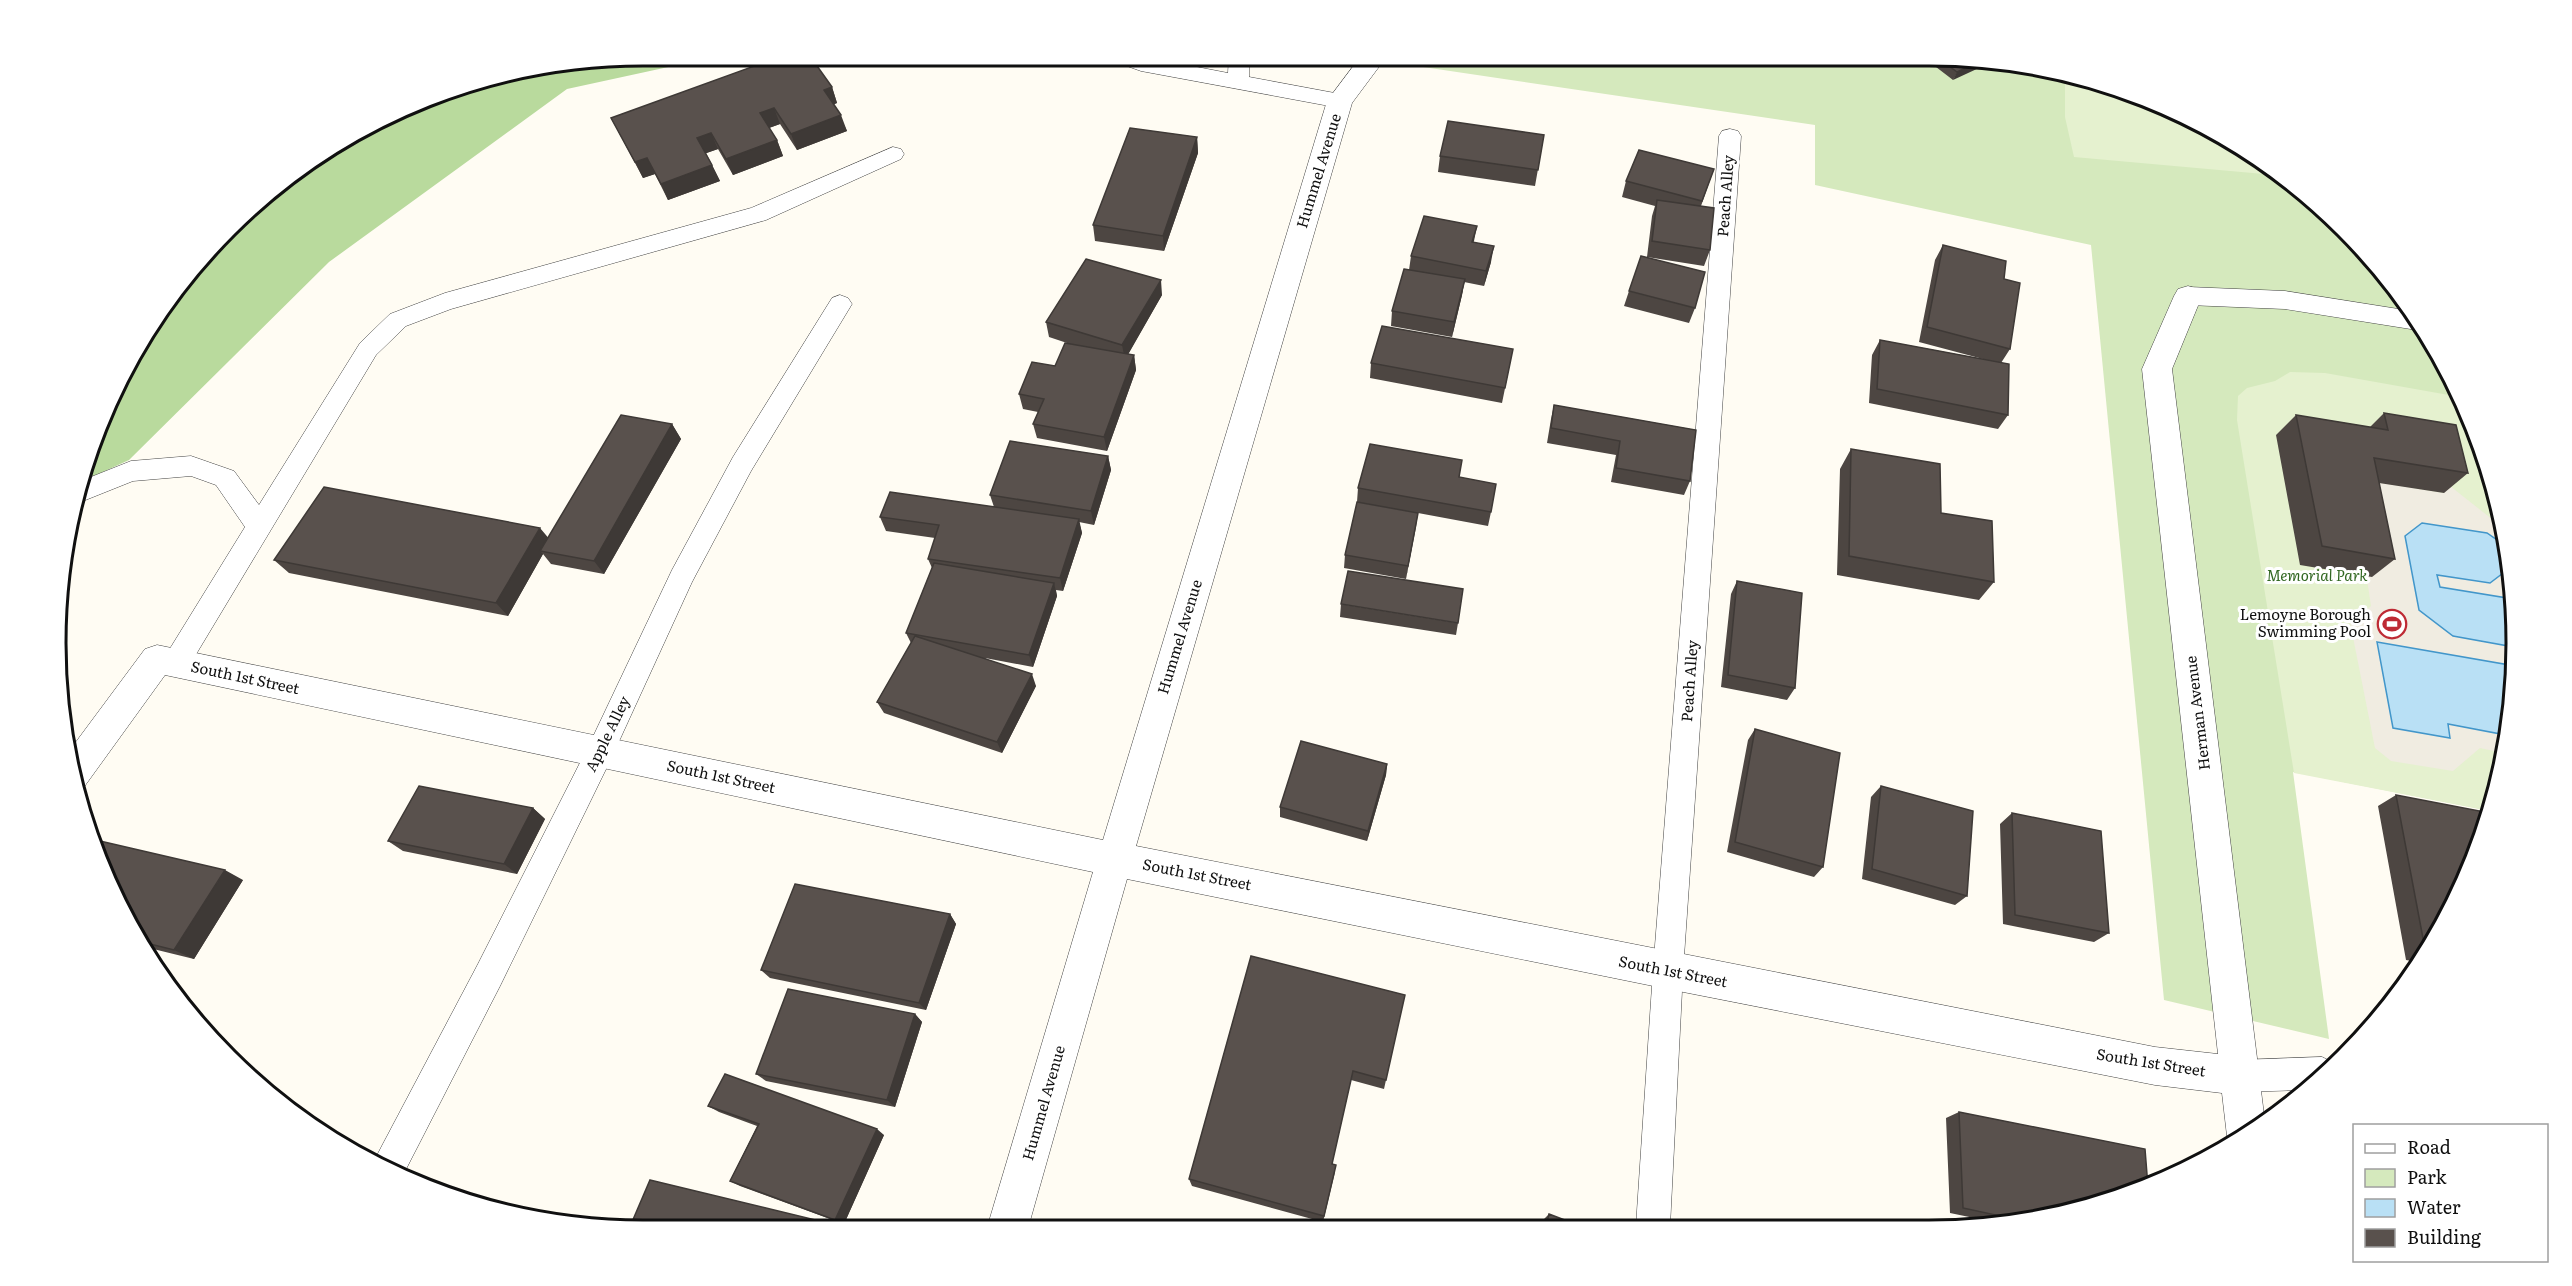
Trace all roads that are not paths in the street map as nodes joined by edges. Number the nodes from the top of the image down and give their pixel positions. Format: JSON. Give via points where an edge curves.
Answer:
{"nodes":[{"id":1,"x":1152,"y":66,"type":"edge"},
{"id":2,"x":1239,"y":66,"type":"edge"},
{"id":3,"x":1367,"y":66,"type":"edge"},
{"id":4,"x":1238,"y":82,"type":"junction"},
{"id":5,"x":1340,"y":101,"type":"junction"},
{"id":6,"x":1730,"y":136,"type":"dead end"},
{"id":7,"x":892,"y":154,"type":"dead end"},
{"id":8,"x":2188,"y":296,"type":"joint"},
{"id":9,"x":840,"y":304,"type":"dead end"},
{"id":10,"x":2407,"y":319,"type":"edge"},
{"id":11,"x":88,"y":489,"type":"edge"},
{"id":12,"x":259,"y":526,"type":"junction"},
{"id":13,"x":166,"y":661,"type":"junction"},
{"id":14,"x":600,"y":752,"type":"junction"},
{"id":15,"x":80,"y":767,"type":"edge"},
{"id":16,"x":1114,"y":859,"type":"junction"},
{"id":17,"x":1668,"y":971,"type":"junction"},
{"id":18,"x":2313,"y":1073,"type":"edge"},
{"id":19,"x":2240,"y":1076,"type":"junction"},
{"id":20,"x":2246,"y":1126,"type":"edge"},
{"id":21,"x":392,"y":1162,"type":"edge"},
{"id":22,"x":1009,"y":1220,"type":"edge"},
{"id":23,"x":1653,"y":1220,"type":"edge"}],
"edges":[{"from":1,"to":4,"type":"lane"},
{"from":2,"to":4,"type":"lane"},
{"from":3,"to":5,"type":"street","name":"Hummel Avenue"},
{"from":4,"to":5,"type":"lane"},
{"from":5,"to":16,"type":"street","name":"Hummel Avenue"},
{"from":6,"to":17,"type":"lane","name":"Peach Alley"},
{"from":7,"to":12,"type":"lane","via":[[758,214],[445,302],[398,320],[368,349]]},
{"from":8,"to":10,"type":"lane","via":[[2285,300]]},
{"from":8,"to":19,"type":"street","name":"Herman Avenue","via":[[2157,369]]},
{"from":9,"to":14,"type":"lane","name":"Apple Alley","via":[[742,464],[681,578]]},
{"from":11,"to":12,"type":"lane","via":[[131,471],[191,466],[225,478]]},
{"from":12,"to":13,"type":"lane"},
{"from":13,"to":14,"type":"street","name":"South 1st Street"},
{"from":13,"to":15,"type":"street"},
{"from":14,"to":16,"type":"street","name":"South 1st Street"},
{"from":14,"to":21,"type":"lane","name":"Apple Alley"},
{"from":16,"to":17,"type":"street","name":"South 1st Street"},
{"from":16,"to":22,"type":"street","name":"Hummel Avenue"},
{"from":17,"to":19,"type":"street","name":"South 1st Street","via":[[2155,1066]]},
{"from":17,"to":23,"type":"lane","name":"Peach Alley"},
{"from":18,"to":19,"type":"lane"},
{"from":19,"to":20,"type":"street","name":"Herman Avenue"}]}
